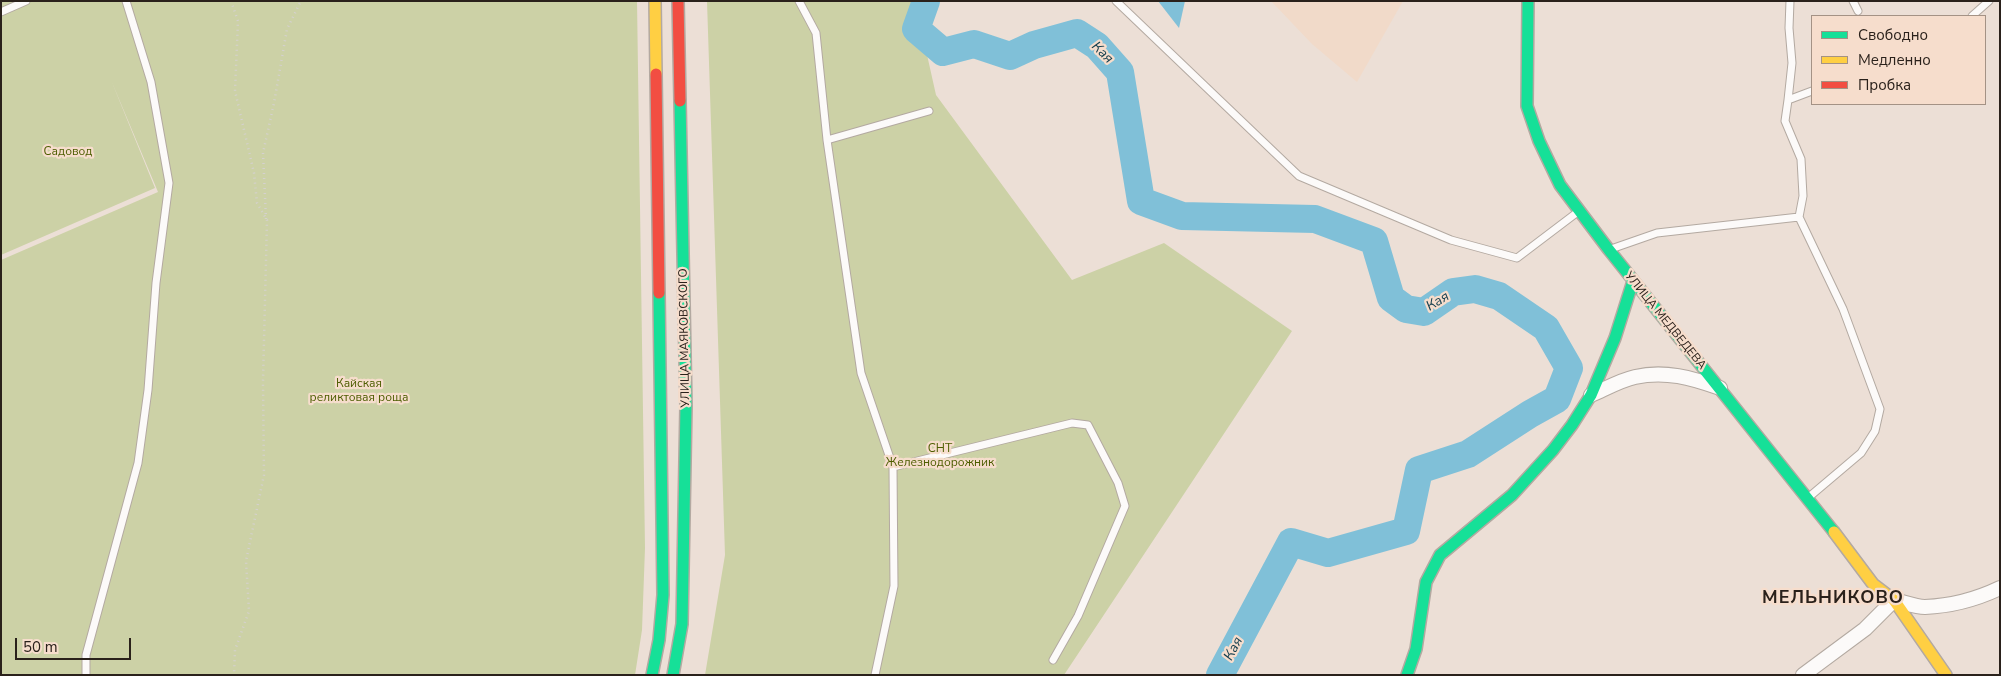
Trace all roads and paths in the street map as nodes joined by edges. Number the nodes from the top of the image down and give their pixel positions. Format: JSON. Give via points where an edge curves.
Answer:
{"nodes":[{"id":1,"x":26,"y":1,"type":"edge"},
{"id":2,"x":126,"y":1,"type":"edge"},
{"id":3,"x":231,"y":1,"type":"edge"},
{"id":4,"x":301,"y":1,"type":"edge"},
{"id":5,"x":655,"y":1,"type":"edge"},
{"id":6,"x":678,"y":1,"type":"edge"},
{"id":7,"x":799,"y":1,"type":"edge"},
{"id":8,"x":1116,"y":1,"type":"edge"},
{"id":9,"x":1528,"y":1,"type":"edge"},
{"id":10,"x":1790,"y":1,"type":"edge"},
{"id":11,"x":1854,"y":1,"type":"edge"},
{"id":12,"x":1989,"y":1,"type":"edge"},
{"id":13,"x":1858,"y":11,"type":"dead end"},
{"id":14,"x":1,"y":12,"type":"edge"},
{"id":15,"x":1973,"y":15,"type":"edge"},
{"id":16,"x":1811,"y":91,"type":"edge"},
{"id":17,"x":1788,"y":100,"type":"junction"},
{"id":18,"x":929,"y":111,"type":"dead end"},
{"id":19,"x":828,"y":140,"type":"junction"},
{"id":20,"x":1579,"y":211,"type":"junction"},
{"id":21,"x":1799,"y":217,"type":"junction"},
{"id":22,"x":266,"y":220,"type":"junction"},
{"id":23,"x":1609,"y":250,"type":"junction"},
{"id":24,"x":1633,"y":281,"type":"junction"},
{"id":25,"x":1720,"y":388,"type":"junction"},
{"id":26,"x":1591,"y":395,"type":"junction"},
{"id":27,"x":893,"y":467,"type":"junction"},
{"id":28,"x":1808,"y":498,"type":"junction"},
{"id":29,"x":2000,"y":588,"type":"edge"},
{"id":30,"x":1894,"y":600,"type":"junction"},
{"id":31,"x":1053,"y":660,"type":"dead end"},
{"id":32,"x":86,"y":675,"type":"edge"},
{"id":33,"x":234,"y":675,"type":"edge"},
{"id":34,"x":652,"y":675,"type":"edge"},
{"id":35,"x":673,"y":675,"type":"edge"},
{"id":36,"x":874,"y":675,"type":"edge"},
{"id":37,"x":1407,"y":675,"type":"edge"},
{"id":38,"x":1804,"y":675,"type":"edge"},
{"id":39,"x":1946,"y":675,"type":"edge"}],
"edges":[{"from":1,"to":14,"type":"lane"},
{"from":2,"to":32,"type":"lane","via":[[151,82],[169,183],[138,463],[86,655]]},
{"from":3,"to":22,"type":"path","via":[[238,21],[235,91],[254,173],[257,203]]},
{"from":4,"to":22,"type":"path","via":[[286,29],[263,153]]},
{"from":5,"to":34,"type":"main road","name":"УЛИЦА МАЯКОВСКОГО","via":[[663,595]]},
{"from":6,"to":35,"type":"main road","name":"УЛИЦА МАЯКОВСКОГО","via":[[686,406],[682,624]]},
{"from":7,"to":19,"type":"lane","via":[[816,33]]},
{"from":8,"to":20,"type":"lane","via":[[1300,176],[1451,240],[1517,258]]},
{"from":9,"to":20,"type":"main road","name":"УЛИЦА МЕДВЕДЕВА","via":[[1528,106],[1538,141],[1560,185]]},
{"from":10,"to":17,"type":"lane","via":[[1792,63]]},
{"from":11,"to":13,"type":"lane"},
{"from":12,"to":15,"type":"lane"},
{"from":16,"to":17,"type":"lane"},
{"from":17,"to":21,"type":"lane","via":[[1785,121],[1801,159]]},
{"from":18,"to":19,"type":"lane"},
{"from":19,"to":27,"type":"lane","via":[[861,373]]},
{"from":20,"to":23,"type":"main road","name":"УЛИЦА МЕДВЕДЕВА"},
{"from":21,"to":23,"type":"lane","via":[[1657,233]]},
{"from":21,"to":28,"type":"lane","via":[[1843,309],[1880,409],[1875,431],[1861,453]]},
{"from":22,"to":33,"type":"path","via":[[264,475],[246,561],[249,612],[234,650]]},
{"from":23,"to":24,"type":"main road","name":"УЛИЦА МЕДВЕДЕВА"},
{"from":24,"to":25,"type":"main road","name":"УЛИЦА МЕДВЕДЕВА"},
{"from":24,"to":26,"type":"main road","via":[[1616,338]]},
{"from":25,"to":26,"type":"street","via":[[1665,374],[1635,377]]},
{"from":25,"to":28,"type":"main road","name":"УЛИЦА МЕДВЕДЕВА"},
{"from":26,"to":37,"type":"main road","via":[[1553,450],[1512,495],[1440,555],[1426,582],[1416,649]]},
{"from":27,"to":31,"type":"lane","via":[[1072,422],[1088,425],[1118,483],[1125,506],[1078,616]]},
{"from":27,"to":36,"type":"lane","via":[[894,586]]},
{"from":28,"to":30,"type":"main road","name":"УЛИЦА МЕДВЕДЕВА","via":[[1872,584]]},
{"from":29,"to":30,"type":"street","via":[[1982,596],[1924,607]]},
{"from":30,"to":38,"type":"street","via":[[1865,629]]},
{"from":30,"to":39,"type":"main road","name":"УЛИЦА МЕДВЕДЕВА"}]}
